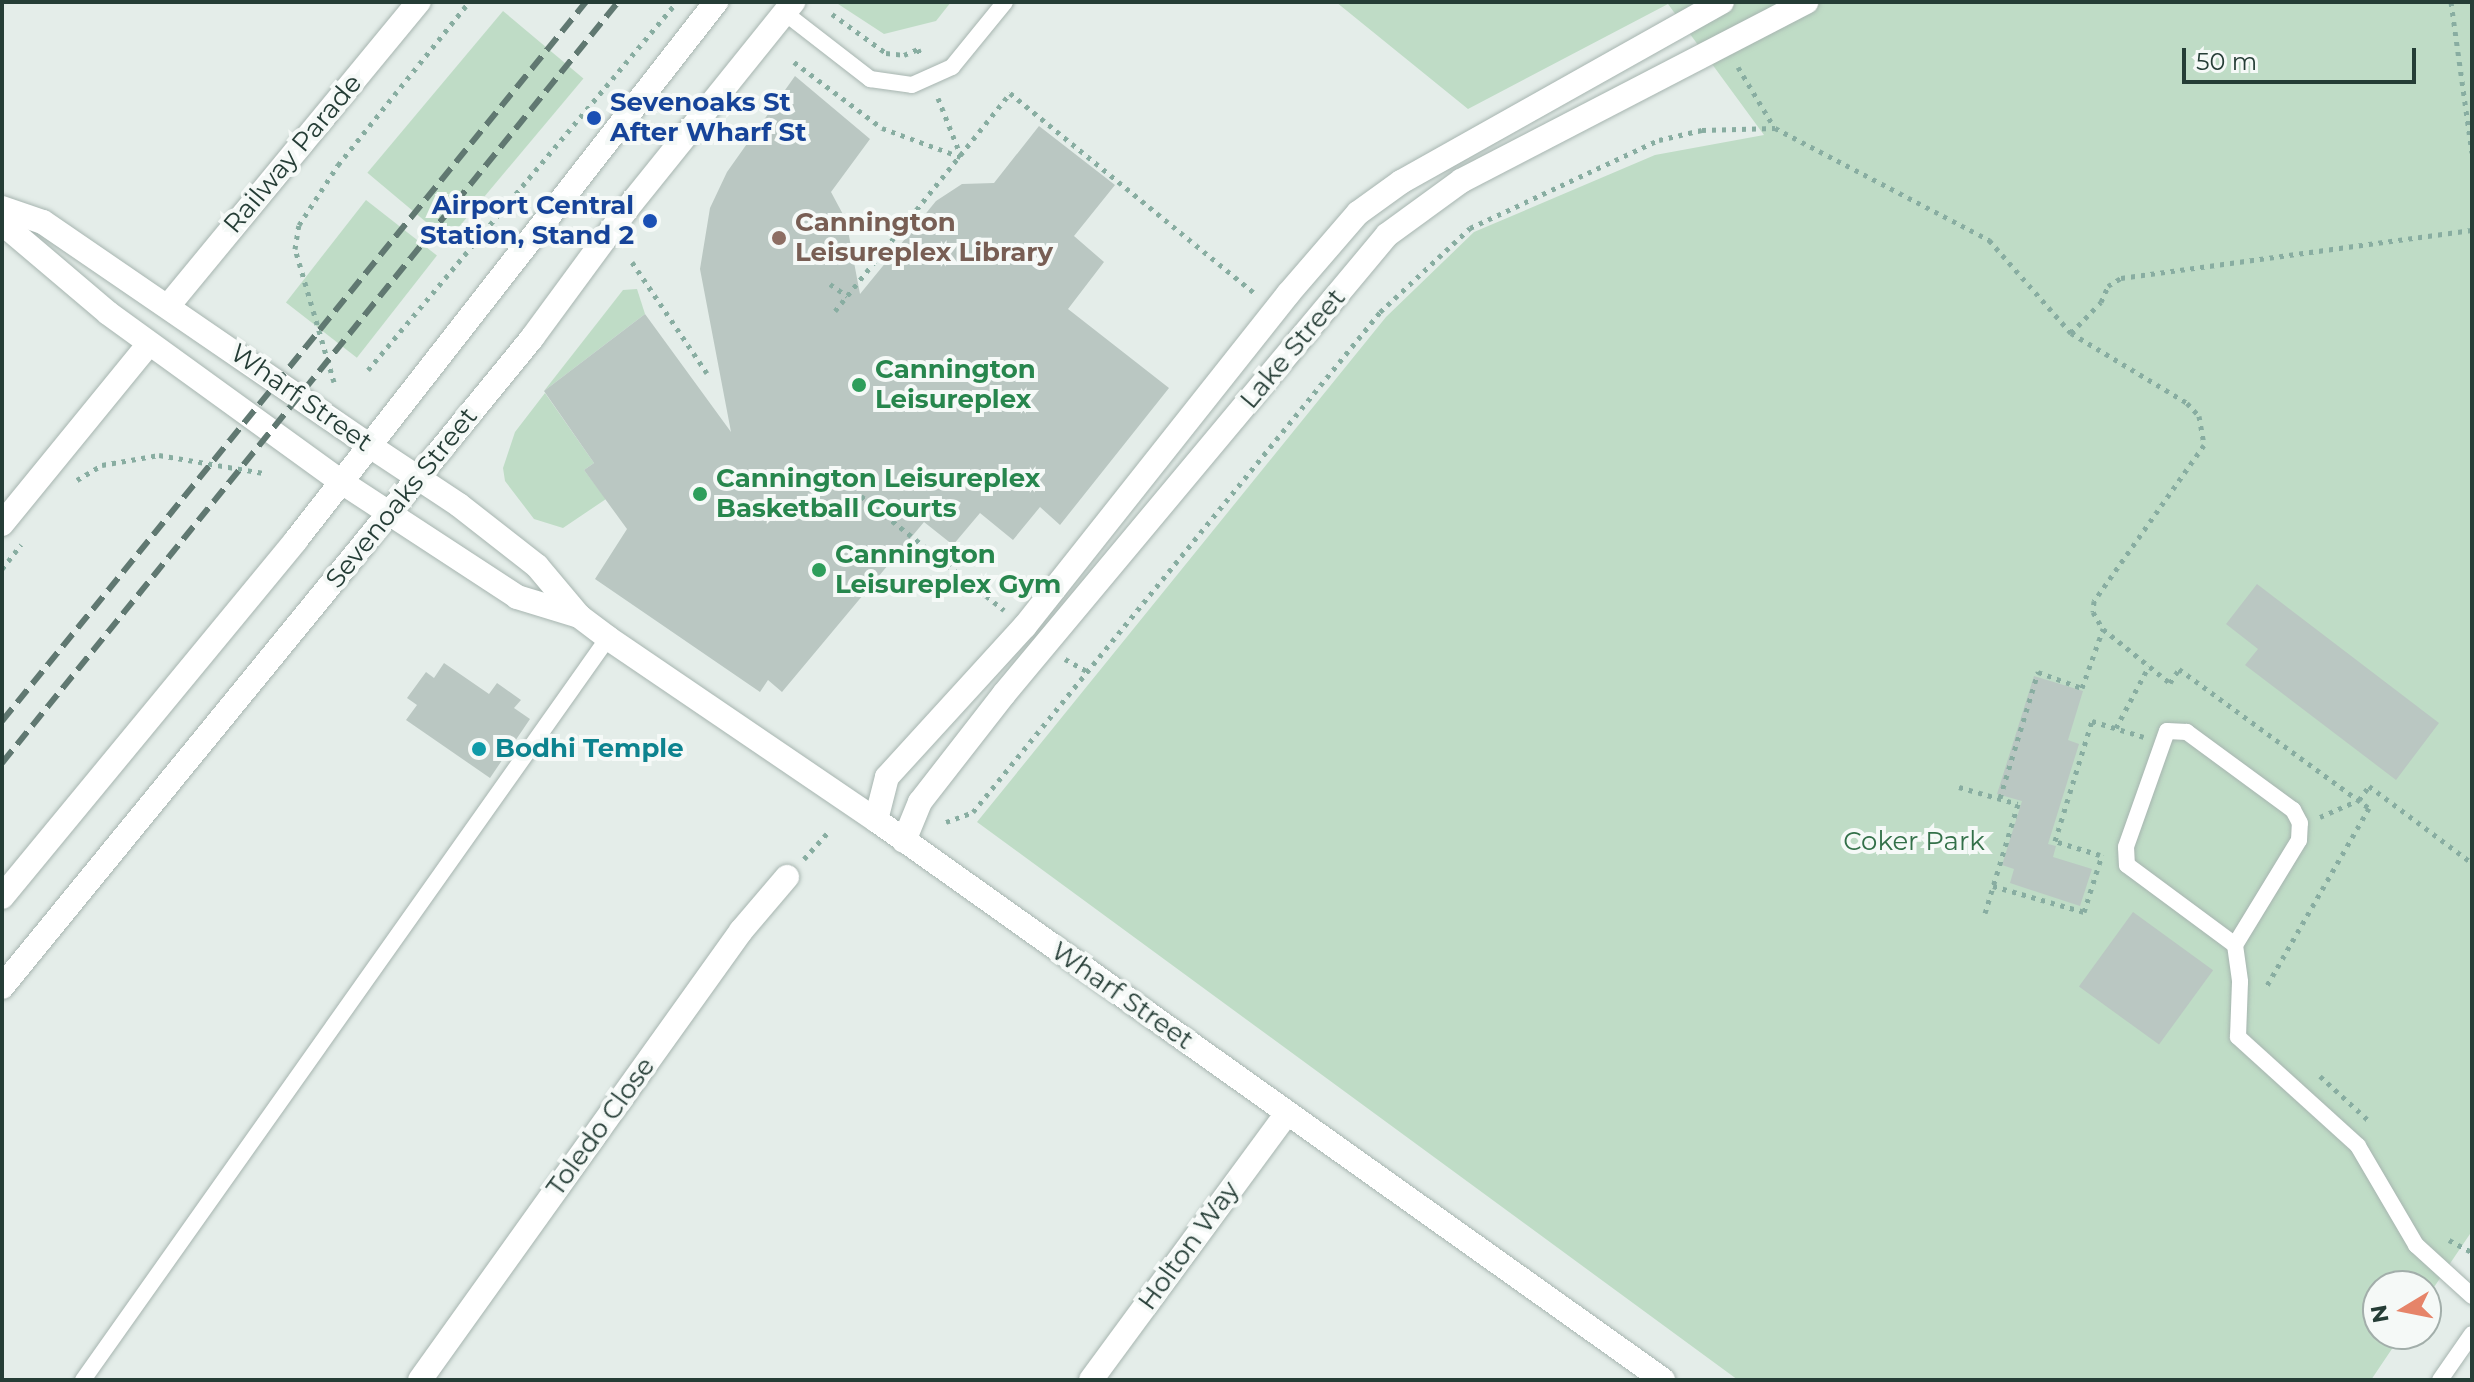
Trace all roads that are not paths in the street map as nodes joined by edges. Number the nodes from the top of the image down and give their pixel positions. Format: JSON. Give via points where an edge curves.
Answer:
{"nodes":[{"id":1,"x":419,"y":2,"type":"edge"},
{"id":2,"x":716,"y":2,"type":"edge"},
{"id":3,"x":1005,"y":2,"type":"edge"},
{"id":4,"x":1722,"y":2,"type":"edge"},
{"id":5,"x":1806,"y":2,"type":"edge"},
{"id":6,"x":789,"y":8,"type":"edge"},
{"id":7,"x":2,"y":208,"type":"edge"},
{"id":8,"x":2,"y":223,"type":"edge"},
{"id":9,"x":168,"y":306,"type":"junction"},
{"id":10,"x":149,"y":344,"type":"junction"},
{"id":11,"x":367,"y":444,"type":"junction"},
{"id":12,"x":420,"y":477,"type":"junction"},
{"id":13,"x":340,"y":481,"type":"junction"},
{"id":14,"x":391,"y":513,"type":"junction"},
{"id":15,"x":2,"y":524,"type":"edge"},
{"id":16,"x":579,"y":616,"type":"junction"},
{"id":17,"x":608,"y":638,"type":"junction"},
{"id":18,"x":876,"y":820,"type":"junction"},
{"id":19,"x":904,"y":841,"type":"junction"},
{"id":20,"x":787,"y":877,"type":"road end"},
{"id":21,"x":2,"y":897,"type":"edge"},
{"id":22,"x":2235,"y":945,"type":"junction"},
{"id":23,"x":2,"y":987,"type":"edge"},
{"id":24,"x":1287,"y":1113,"type":"junction"},
{"id":25,"x":2472,"y":1296,"type":"edge"},
{"id":26,"x":2472,"y":1334,"type":"edge"},
{"id":27,"x":83,"y":1380,"type":"edge"},
{"id":28,"x":420,"y":1380,"type":"edge"},
{"id":29,"x":1091,"y":1380,"type":"edge"},
{"id":30,"x":1663,"y":1380,"type":"edge"},
{"id":31,"x":2440,"y":1380,"type":"edge"}],
"edges":[{"from":1,"to":9,"type":"street","name":"Railway Parade"},
{"from":2,"to":11,"type":"street"},
{"from":3,"to":6,"type":"lane","via":[[952,67],[912,85],[870,79]]},
{"from":4,"to":18,"type":"street","name":"Lake Street","via":[[1401,182],[1358,213],[1025,626],[887,777]]},
{"from":5,"to":19,"type":"street","name":"Lake Street","via":[[1461,181],[1387,235],[1004,694],[920,802]]},
{"from":6,"to":12,"type":"street","name":"Sevenoaks Street"},
{"from":7,"to":9,"type":"street","name":"Wharf Street","via":[[43,222]]},
{"from":8,"to":10,"type":"street","name":"Wharf Street"},
{"from":9,"to":11,"type":"street","name":"Wharf Street"},
{"from":10,"to":13,"type":"street","name":"Wharf Street"},
{"from":10,"to":15,"type":"street"},
{"from":11,"to":12,"type":"street","name":"Wharf Street"},
{"from":11,"to":13,"type":"street"},
{"from":12,"to":14,"type":"street","name":"Sevenoaks Street"},
{"from":12,"to":16,"type":"street","name":"Wharf Street","via":[[537,566]]},
{"from":13,"to":14,"type":"street","name":"Wharf Street"},
{"from":13,"to":21,"type":"street"},
{"from":14,"to":16,"type":"street","name":"Wharf Street","via":[[517,597]]},
{"from":14,"to":23,"type":"street","name":"Sevenoaks Street"},
{"from":16,"to":17,"type":"street","name":"Wharf Street"},
{"from":17,"to":18,"type":"street","name":"Wharf Street"},
{"from":17,"to":27,"type":"lane"},
{"from":18,"to":19,"type":"street","name":"Wharf Street"},
{"from":19,"to":24,"type":"street","name":"Wharf Street"},
{"from":20,"to":28,"type":"street","name":"Toledo Close","via":[[741,931]]},
{"from":22,"to":22,"type":"lane","via":[[2299,840],[2300,823],[2293,810],[2187,732],[2167,731],[2124,858],[2134,871]]},
{"from":22,"to":25,"type":"lane","via":[[2238,1037],[2358,1146],[2416,1245]]},
{"from":24,"to":29,"type":"street","name":"Holton Way"},
{"from":24,"to":30,"type":"street","name":"Wharf Street"},
{"from":26,"to":31,"type":"lane"}]}
